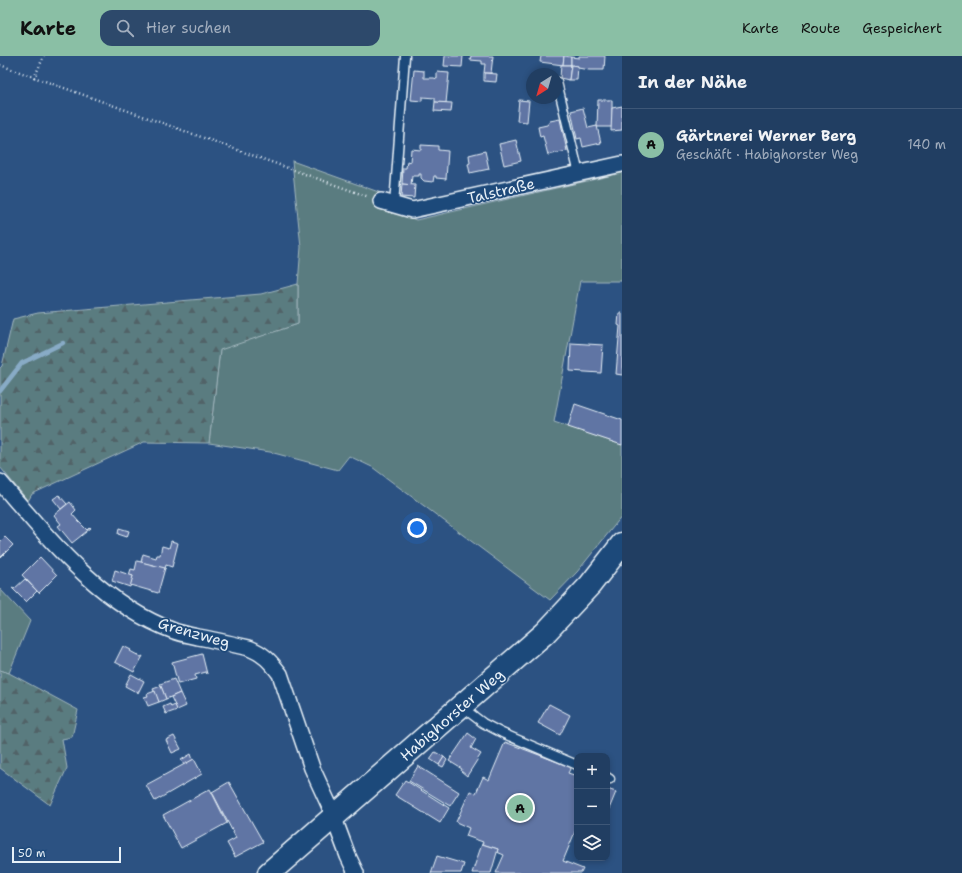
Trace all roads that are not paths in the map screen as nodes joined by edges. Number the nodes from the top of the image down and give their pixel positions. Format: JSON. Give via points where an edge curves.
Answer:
{"nodes":[{"id":1,"x":405,"y":56,"type":"edge"},
{"id":2,"x":562,"y":103,"type":"edge"},
{"id":3,"x":622,"y":164,"type":"edge"},
{"id":4,"x":579,"y":174,"type":"junction"},
{"id":5,"x":387,"y":203,"type":"joint"},
{"id":6,"x":0,"y":482,"type":"edge"},
{"id":7,"x":622,"y":544,"type":"edge"},
{"id":8,"x":461,"y":706,"type":"junction"},
{"id":9,"x":574,"y":764,"type":"edge"},
{"id":10,"x":333,"y":818,"type":"junction"},
{"id":11,"x":269,"y":873,"type":"edge"},
{"id":12,"x":356,"y":873,"type":"edge"}],
"edges":[{"from":1,"to":5,"type":"lane"},
{"from":2,"to":4,"type":"lane"},
{"from":3,"to":4,"type":"street","name":"Talstraße"},
{"from":4,"to":5,"type":"street","name":"Talstraße","via":[[412,210]]},
{"from":6,"to":10,"type":"street","name":"Grenzweg","via":[[51,542],[99,588],[121,604],[176,632],[249,648],[270,661],[280,674],[312,768]]},
{"from":7,"to":8,"type":"street","name":"Habighorster Weg","via":[[590,585],[545,633]]},
{"from":8,"to":9,"type":"lane","via":[[483,723],[502,733]]},
{"from":8,"to":10,"type":"street","name":"Habighorster Weg"},
{"from":10,"to":11,"type":"street","name":"Habighorster Weg"},
{"from":10,"to":12,"type":"street","name":"Grenzweg"}]}
